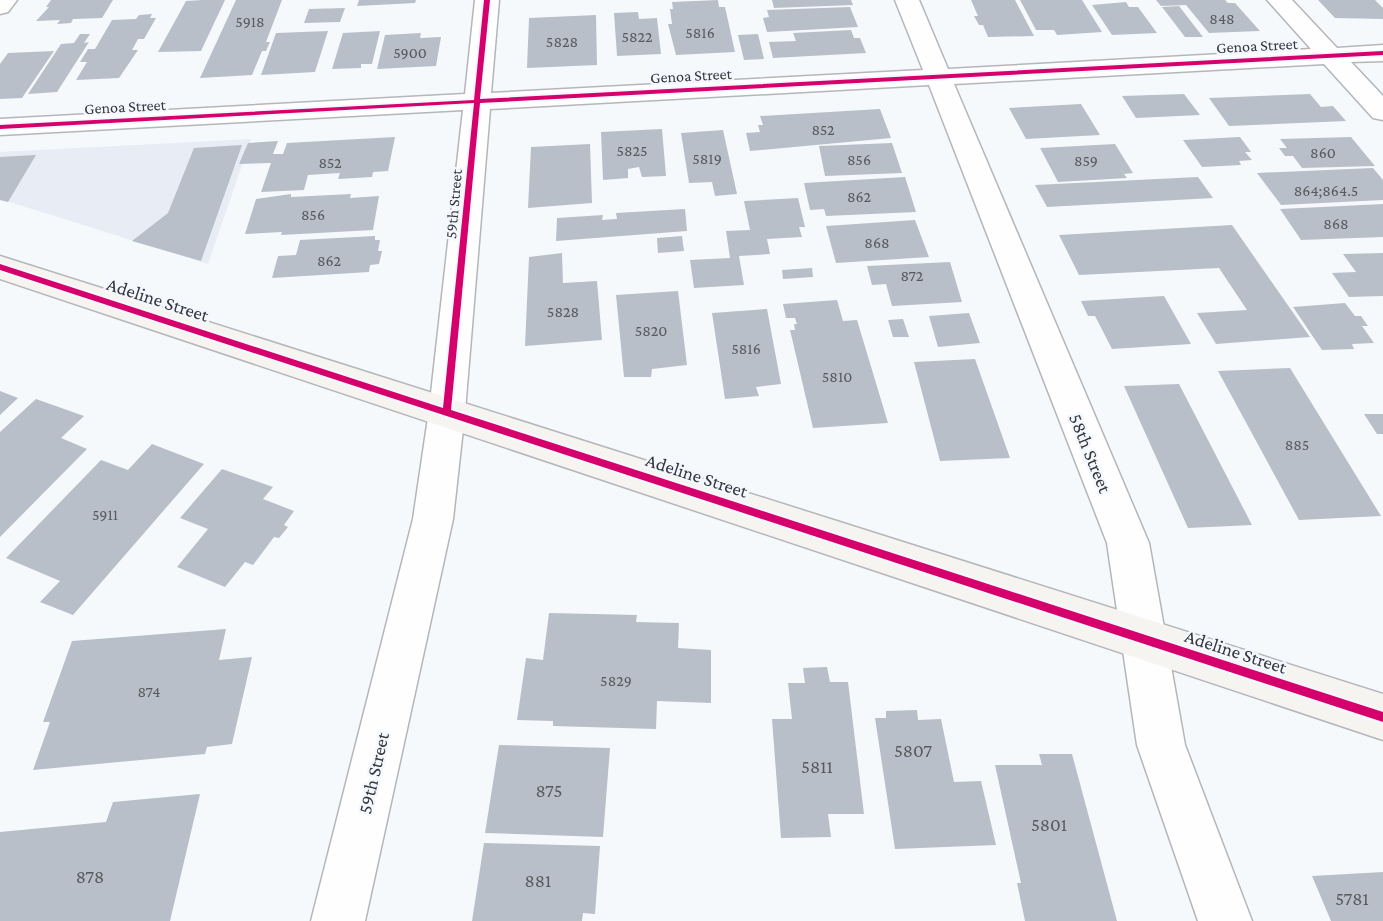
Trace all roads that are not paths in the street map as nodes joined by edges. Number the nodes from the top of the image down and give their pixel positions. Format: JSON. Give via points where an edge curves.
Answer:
{"nodes":[{"id":1,"x":5,"y":0,"type":"edge"},
{"id":2,"x":487,"y":0,"type":"edge"},
{"id":3,"x":907,"y":0,"type":"edge"},
{"id":4,"x":1279,"y":0,"type":"edge"},
{"id":5,"x":0,"y":7,"type":"edge"},
{"id":6,"x":1383,"y":52,"type":"edge"},
{"id":7,"x":1330,"y":55,"type":"junction"},
{"id":8,"x":937,"y":76,"type":"junction"},
{"id":9,"x":477,"y":101,"type":"junction"},
{"id":10,"x":1383,"y":112,"type":"edge"},
{"id":11,"x":0,"y":127,"type":"edge"},
{"id":12,"x":0,"y":267,"type":"edge"},
{"id":13,"x":447,"y":411,"type":"junction"},
{"id":14,"x":1144,"y":640,"type":"junction"},
{"id":15,"x":1383,"y":717,"type":"edge"},
{"id":16,"x":338,"y":921,"type":"edge"},
{"id":17,"x":1225,"y":921,"type":"edge"}],
"edges":[{"from":1,"to":5,"type":"street"},
{"from":2,"to":9,"type":"street","name":"59th Street"},
{"from":3,"to":8,"type":"street","name":"58th Street"},
{"from":4,"to":7,"type":"street"},
{"from":6,"to":7,"type":"street","name":"Genoa Street"},
{"from":7,"to":8,"type":"street","name":"Genoa Street"},
{"from":7,"to":10,"type":"street"},
{"from":8,"to":9,"type":"street","name":"Genoa Street"},
{"from":8,"to":14,"type":"street","name":"58th Street","via":[[1128,543]]},
{"from":9,"to":11,"type":"street","name":"Genoa Street"},
{"from":9,"to":13,"type":"street","name":"59th Street"},
{"from":12,"to":13,"type":"street","name":"Adeline Street"},
{"from":13,"to":14,"type":"street","name":"Adeline Street"},
{"from":13,"to":16,"type":"street","name":"59th Street","via":[[433,519]]},
{"from":14,"to":15,"type":"street","name":"Adeline Street"},
{"from":14,"to":17,"type":"street","name":"58th Street","via":[[1161,745]]}]}
